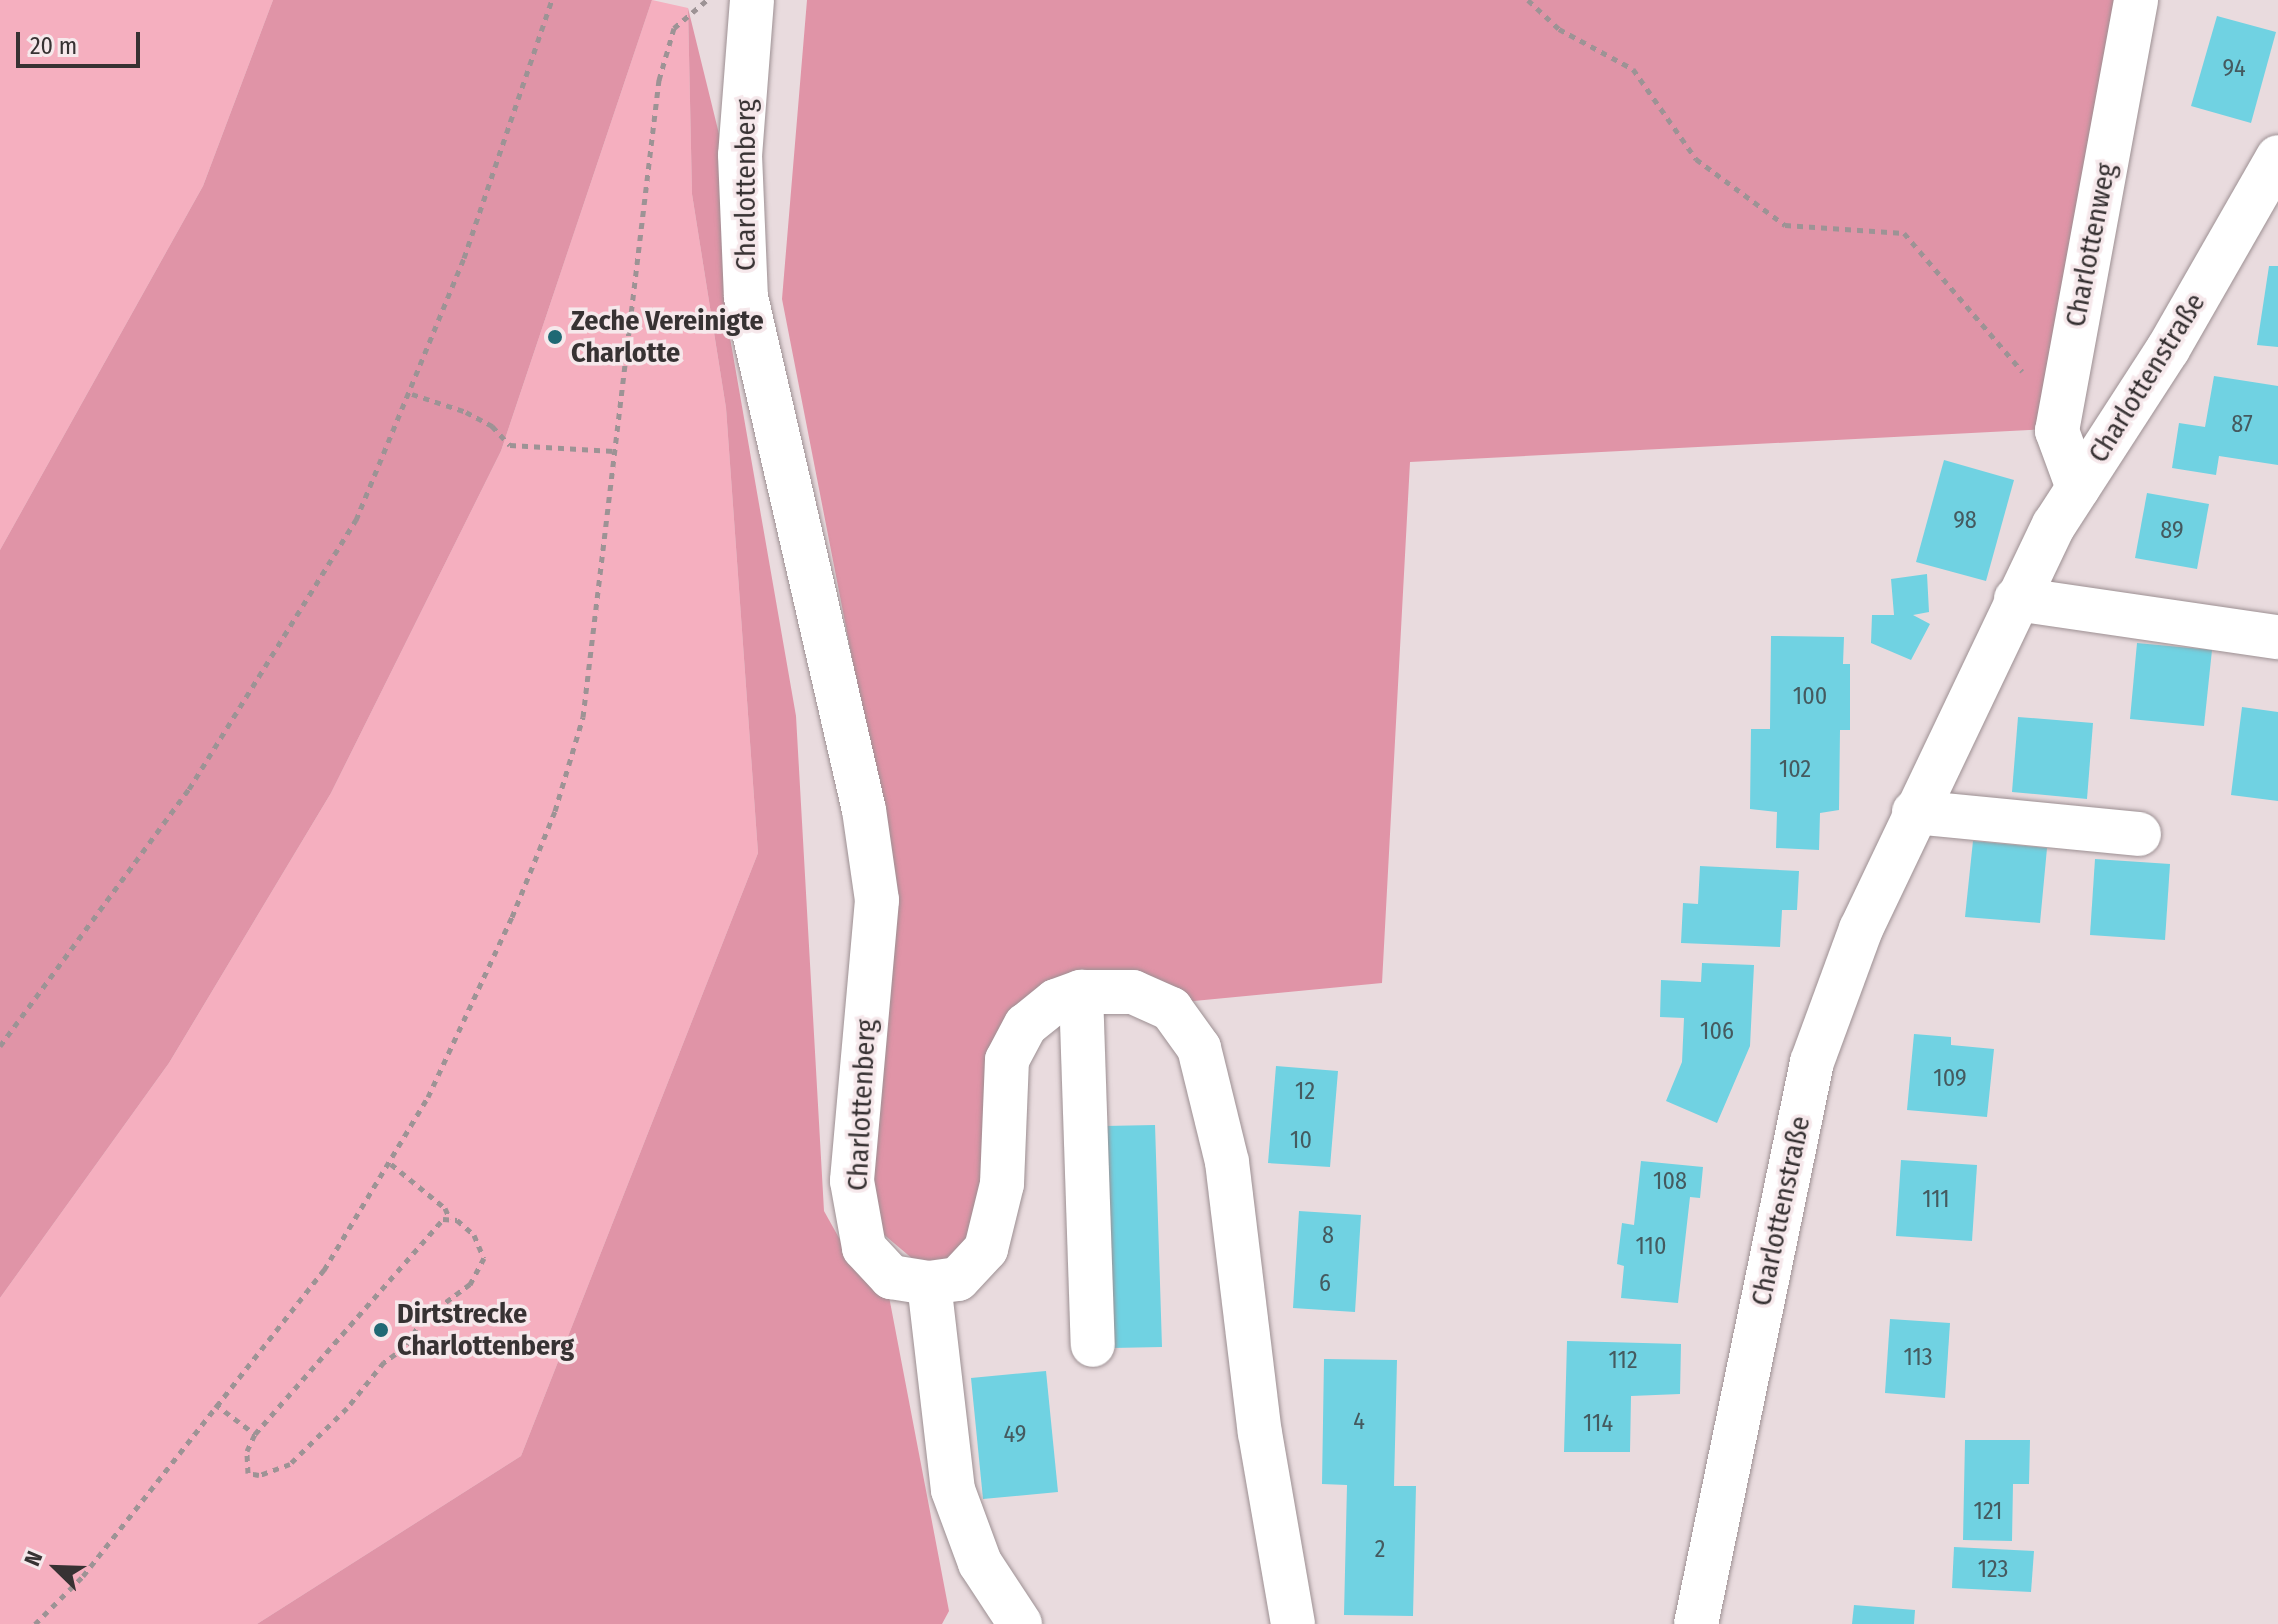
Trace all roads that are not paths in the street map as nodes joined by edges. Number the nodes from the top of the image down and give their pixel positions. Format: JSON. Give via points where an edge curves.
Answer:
{"nodes":[{"id":1,"x":752,"y":0,"type":"edge"},
{"id":2,"x":2136,"y":0,"type":"edge"},
{"id":3,"x":2278,"y":157,"type":"edge"},
{"id":4,"x":2078,"y":488,"type":"junction"},
{"id":5,"x":2016,"y":599,"type":"junction"},
{"id":6,"x":2278,"y":637,"type":"edge"},
{"id":7,"x":1914,"y":812,"type":"junction"},
{"id":8,"x":2139,"y":834,"type":"dead end"},
{"id":9,"x":1081,"y":992,"type":"junction"},
{"id":10,"x":929,"y":1283,"type":"junction"},
{"id":11,"x":1093,"y":1345,"type":"dead end"},
{"id":12,"x":1020,"y":1624,"type":"edge"},
{"id":13,"x":1293,"y":1624,"type":"edge"},
{"id":14,"x":1696,"y":1624,"type":"edge"}],
"edges":[{"from":1,"to":10,"type":"street","name":"Charlottenberg","via":[[740,155],[746,297],[864,810],[877,900],[852,1181],[864,1248],[891,1277]]},
{"from":2,"to":4,"type":"street","name":"Charlottenweg","via":[[2057,431]]},
{"from":3,"to":4,"type":"street","name":"Charlottenstraße","via":[[2168,349]]},
{"from":4,"to":5,"type":"street","name":"Charlottenstraße"},
{"from":5,"to":6,"type":"street"},
{"from":5,"to":7,"type":"street","name":"Charlottenstraße"},
{"from":7,"to":8,"type":"street"},
{"from":7,"to":14,"type":"street","name":"Charlottenstraße","via":[[1861,929],[1812,1062]]},
{"from":9,"to":10,"type":"street","name":"Charlottenberg","via":[[1056,1001],[1026,1025],[1007,1060],[1002,1184],[986,1249],[958,1279]]},
{"from":9,"to":11,"type":"street"},
{"from":9,"to":13,"type":"street","name":"Charlottenberg","via":[[1133,992],[1171,1009],[1199,1048],[1227,1162],[1260,1433]]},
{"from":10,"to":12,"type":"street","via":[[953,1490],[980,1563]]}]}
